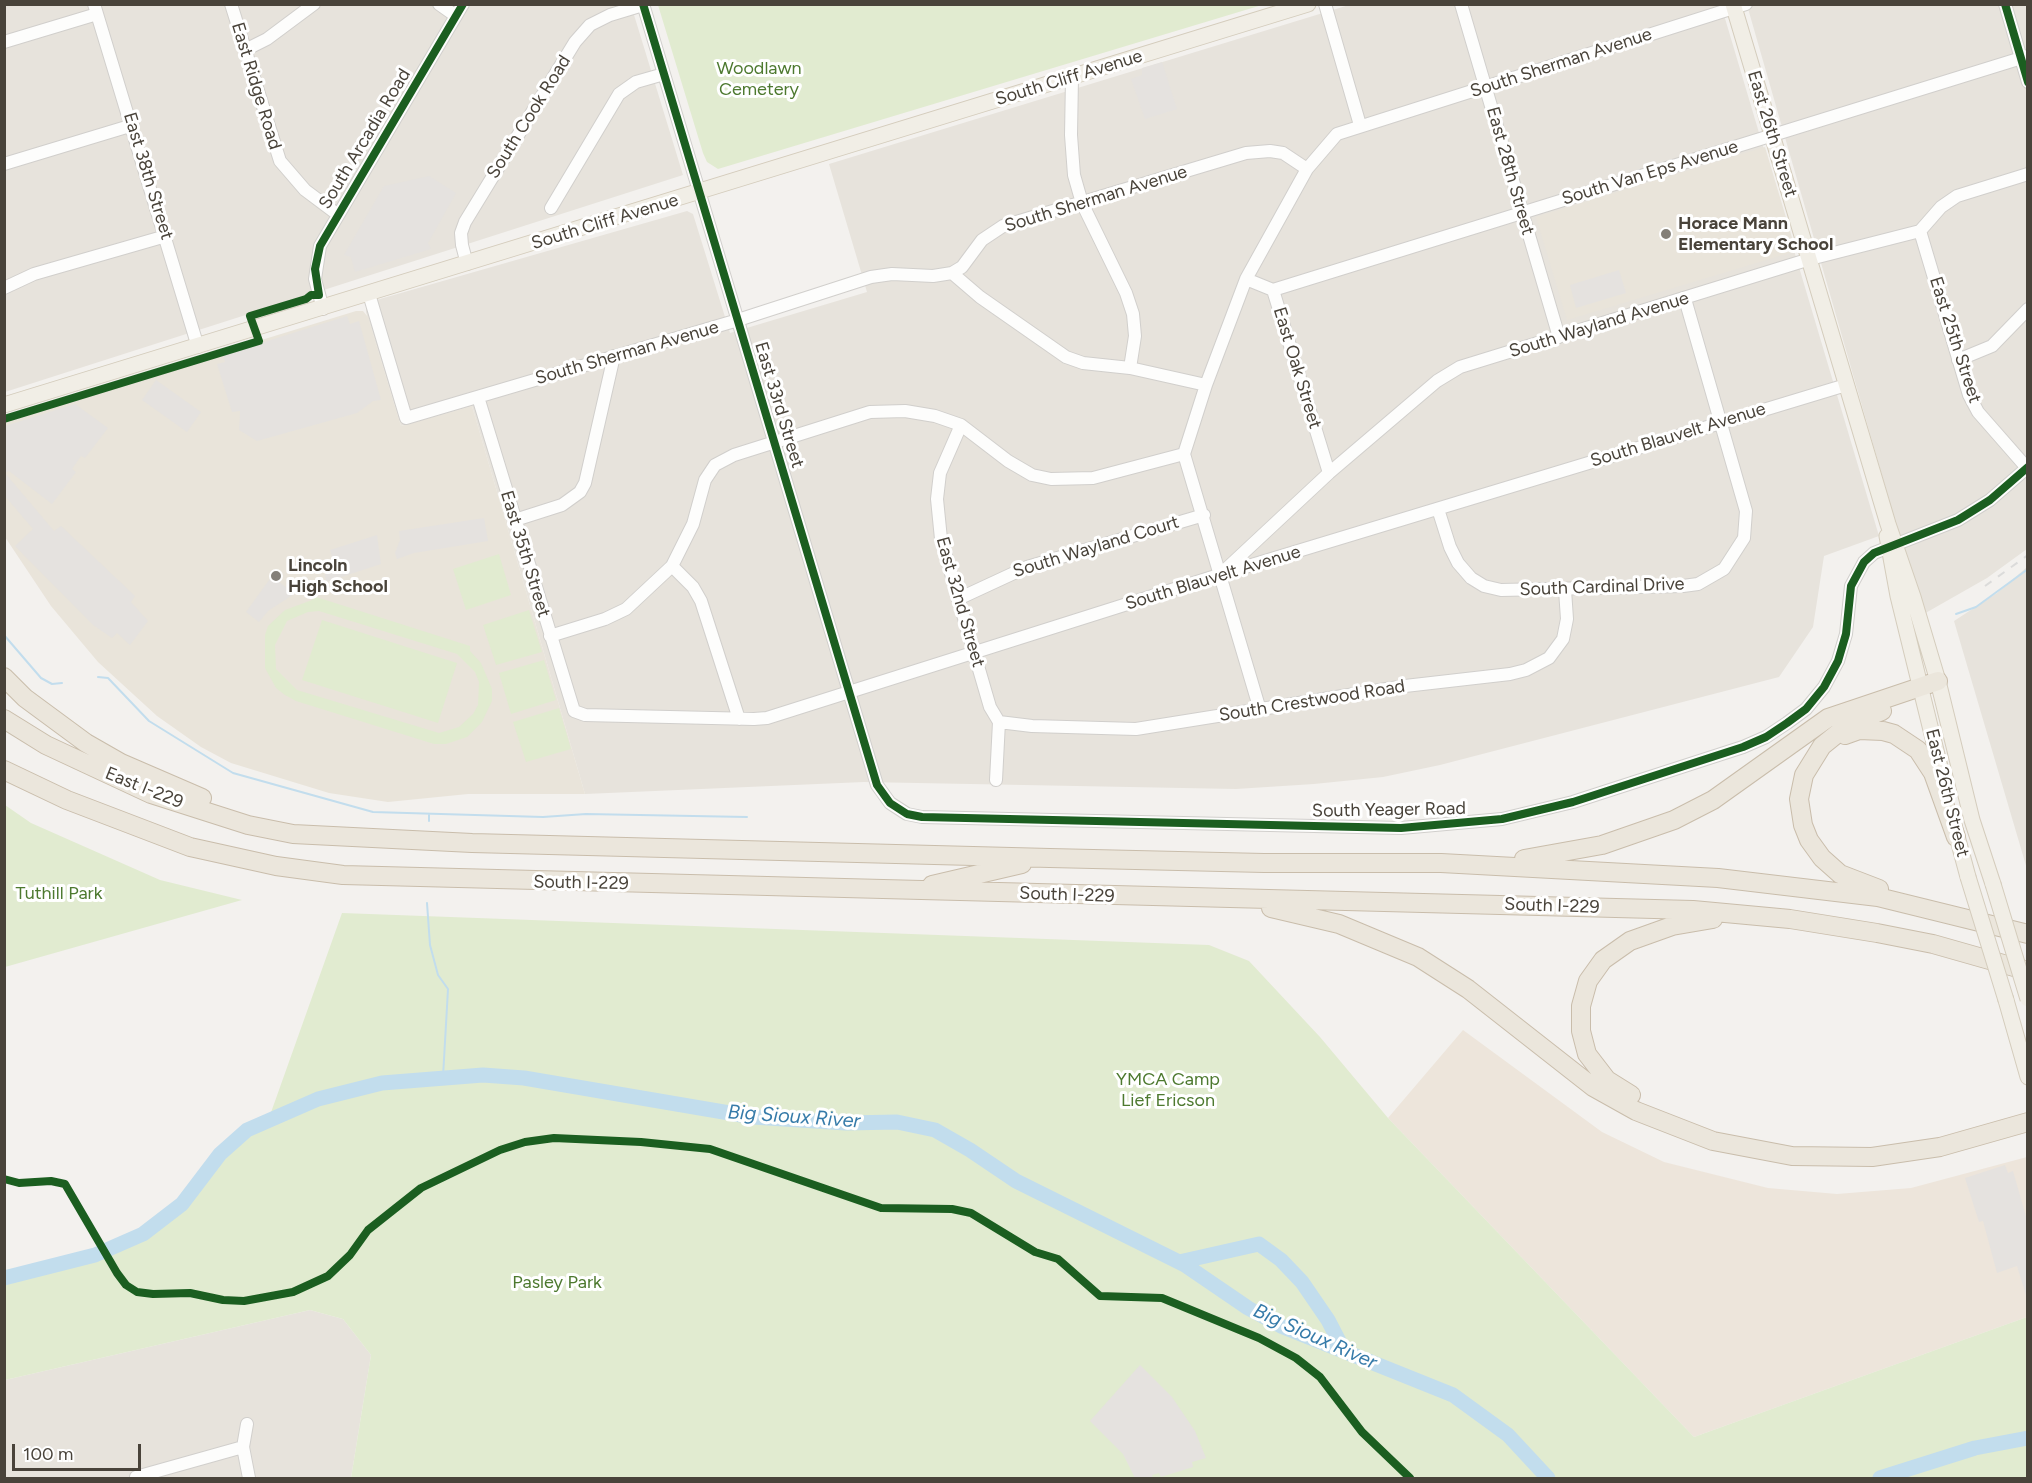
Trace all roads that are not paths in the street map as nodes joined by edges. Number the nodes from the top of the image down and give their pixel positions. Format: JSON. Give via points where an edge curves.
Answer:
{"nodes":[{"id":1,"x":231,"y":4,"type":"edge"},
{"id":2,"x":314,"y":4,"type":"edge"},
{"id":3,"x":439,"y":4,"type":"edge"},
{"id":4,"x":463,"y":4,"type":"edge"},
{"id":5,"x":1308,"y":4,"type":"edge"},
{"id":6,"x":1325,"y":4,"type":"edge"},
{"id":7,"x":1461,"y":4,"type":"edge"},
{"id":8,"x":2005,"y":4,"type":"edge"},
{"id":9,"x":643,"y":5,"type":"edge"},
{"id":10,"x":1738,"y":6,"type":"edge"},
{"id":11,"x":96,"y":9,"type":"edge"},
{"id":12,"x":456,"y":16,"type":"junction"},
{"id":13,"x":4,"y":42,"type":"edge"},
{"id":14,"x":245,"y":50,"type":"junction"},
{"id":15,"x":2024,"y":57,"type":"edge"},
{"id":16,"x":664,"y":74,"type":"junction"},
{"id":17,"x":1072,"y":78,"type":"junction"},
{"id":18,"x":2028,"y":81,"type":"edge"},
{"id":19,"x":1485,"y":88,"type":"junction"},
{"id":20,"x":1360,"y":124,"type":"junction"},
{"id":21,"x":133,"y":125,"type":"junction"},
{"id":22,"x":1772,"y":135,"type":"junction"},
{"id":23,"x":4,"y":164,"type":"edge"},
{"id":24,"x":1307,"y":169,"type":"junction"},
{"id":25,"x":2028,"y":174,"type":"edge"},
{"id":26,"x":700,"y":192,"type":"junction"},
{"id":27,"x":1082,"y":203,"type":"junction"},
{"id":28,"x":551,"y":208,"type":"dead end"},
{"id":29,"x":1522,"y":212,"type":"junction"},
{"id":30,"x":337,"y":214,"type":"junction"},
{"id":31,"x":1920,"y":231,"type":"junction"},
{"id":32,"x":166,"y":236,"type":"junction"},
{"id":33,"x":1810,"y":259,"type":"junction"},
{"id":34,"x":467,"y":264,"type":"junction"},
{"id":35,"x":952,"y":273,"type":"junction"},
{"id":36,"x":1246,"y":279,"type":"junction"},
{"id":37,"x":4,"y":288,"type":"edge"},
{"id":38,"x":1273,"y":290,"type":"junction"},
{"id":39,"x":369,"y":294,"type":"junction"},
{"id":40,"x":1685,"y":299,"type":"junction"},
{"id":41,"x":323,"y":309,"type":"junction"},
{"id":42,"x":2028,"y":309,"type":"edge"},
{"id":43,"x":738,"y":320,"type":"junction"},
{"id":44,"x":1559,"y":337,"type":"junction"},
{"id":45,"x":198,"y":347,"type":"junction"},
{"id":46,"x":614,"y":356,"type":"junction"},
{"id":47,"x":1958,"y":360,"type":"junction"},
{"id":48,"x":1130,"y":368,"type":"junction"},
{"id":49,"x":1206,"y":385,"type":"junction"},
{"id":50,"x":1846,"y":385,"type":"junction"},
{"id":51,"x":477,"y":397,"type":"junction"},
{"id":52,"x":4,"y":405,"type":"edge"},
{"id":53,"x":1721,"y":422,"type":"junction"},
{"id":54,"x":961,"y":425,"type":"junction"},
{"id":55,"x":775,"y":442,"type":"junction"},
{"id":56,"x":1184,"y":454,"type":"junction"},
{"id":57,"x":2027,"y":468,"type":"edge"},
{"id":58,"x":1329,"y":473,"type":"junction"},
{"id":59,"x":1438,"y":509,"type":"junction"},
{"id":60,"x":1204,"y":515,"type":"junction"},
{"id":61,"x":515,"y":520,"type":"junction"},
{"id":62,"x":1893,"y":546,"type":"junction"},
{"id":63,"x":672,"y":566,"type":"junction"},
{"id":64,"x":1222,"y":574,"type":"junction"},
{"id":65,"x":1565,"y":590,"type":"junction"},
{"id":66,"x":958,"y":599,"type":"junction"},
{"id":67,"x":550,"y":636,"type":"junction"},
{"id":68,"x":974,"y":654,"type":"junction"},
{"id":69,"x":4,"y":677,"type":"edge"},
{"id":70,"x":1931,"y":690,"type":"junction"},
{"id":71,"x":849,"y":692,"type":"junction"},
{"id":72,"x":1260,"y":710,"type":"junction"},
{"id":73,"x":574,"y":711,"type":"joint"},
{"id":74,"x":4,"y":719,"type":"edge"},
{"id":75,"x":739,"y":719,"type":"junction"},
{"id":76,"x":999,"y":722,"type":"junction"},
{"id":77,"x":1822,"y":746,"type":"junction"},
{"id":78,"x":4,"y":761,"type":"edge"},
{"id":79,"x":4,"y":770,"type":"edge"},
{"id":80,"x":996,"y":780,"type":"dead end"},
{"id":81,"x":896,"y":808,"type":"joint"},
{"id":82,"x":108,"y":816,"type":"junction"},
{"id":83,"x":293,"y":834,"type":"junction"},
{"id":84,"x":1956,"y":837,"type":"junction"},
{"id":85,"x":1050,"y":858,"type":"junction"},
{"id":86,"x":1441,"y":863,"type":"junction"},
{"id":87,"x":907,"y":890,"type":"junction"},
{"id":88,"x":1161,"y":897,"type":"junction"},
{"id":89,"x":1951,"y":915,"type":"junction"},
{"id":90,"x":1790,"y":919,"type":"junction"},
{"id":91,"x":2028,"y":934,"type":"edge"},
{"id":92,"x":2028,"y":971,"type":"edge"},
{"id":93,"x":2028,"y":999,"type":"edge"},
{"id":94,"x":2028,"y":1077,"type":"edge"},
{"id":95,"x":2028,"y":1109,"type":"edge"},
{"id":96,"x":2028,"y":1122,"type":"edge"},
{"id":97,"x":2003,"y":1130,"type":"junction"},
{"id":98,"x":2028,"y":1130,"type":"edge"},
{"id":99,"x":247,"y":1424,"type":"dead end"},
{"id":100,"x":243,"y":1446,"type":"junction"},
{"id":101,"x":135,"y":1477,"type":"dead end"},
{"id":102,"x":249,"y":1479,"type":"edge"}],
"edges":[{"from":1,"to":14,"type":"street","name":"East Ridge Road"},
{"from":2,"to":14,"type":"street","via":[[267,39]]},
{"from":3,"to":12,"type":"street"},
{"from":4,"to":12,"type":"street","name":"South Arcadia Road"},
{"from":5,"to":17,"type":"main road","name":"South Cliff Avenue"},
{"from":6,"to":20,"type":"street"},
{"from":7,"to":19,"type":"street","name":"East 28th Street"},
{"from":8,"to":15,"type":"street"},
{"from":9,"to":16,"type":"street","name":"East 33rd Street"},
{"from":9,"to":34,"type":"street","name":"South Cook Road","via":[[590,25],[575,42],[465,222],[461,232]]},
{"from":10,"to":19,"type":"street","name":"South Sherman Avenue"},
{"from":10,"to":22,"type":"main road","name":"East 26th Street"},
{"from":11,"to":13,"type":"street"},
{"from":11,"to":21,"type":"street","name":"East 38th Street"},
{"from":12,"to":30,"type":"street","name":"South Arcadia Road"},
{"from":14,"to":30,"type":"street","name":"East Ridge Road","via":[[280,161],[305,190]]},
{"from":15,"to":18,"type":"street"},
{"from":15,"to":22,"type":"street","name":"South Van Eps Avenue"},
{"from":16,"to":26,"type":"street","name":"East 33rd Street"},
{"from":16,"to":28,"type":"street","via":[[636,82],[619,94]]},
{"from":17,"to":26,"type":"main road","name":"South Cliff Avenue"},
{"from":17,"to":27,"type":"street","via":[[1072,155]]},
{"from":19,"to":20,"type":"street","name":"South Sherman Avenue"},
{"from":19,"to":29,"type":"street","name":"East 28th Street"},
{"from":20,"to":24,"type":"street","name":"South Sherman Avenue","via":[[1337,134]]},
{"from":21,"to":23,"type":"street"},
{"from":21,"to":32,"type":"street","name":"East 38th Street"},
{"from":22,"to":29,"type":"street","name":"South Van Eps Avenue"},
{"from":22,"to":33,"type":"main road","name":"East 26th Street"},
{"from":24,"to":27,"type":"street","name":"South Sherman Avenue","via":[[1283,153],[1258,151]]},
{"from":24,"to":36,"type":"street"},
{"from":25,"to":31,"type":"street","via":[[1957,196],[1941,207]]},
{"from":26,"to":34,"type":"main road","name":"South Cliff Avenue"},
{"from":26,"to":43,"type":"street","name":"East 33rd Street"},
{"from":27,"to":35,"type":"street","name":"South Sherman Avenue","via":[[1003,226],[982,240],[962,267]]},
{"from":27,"to":48,"type":"street","via":[[1133,314],[1135,336]]},
{"from":29,"to":38,"type":"street","name":"South Van Eps Avenue"},
{"from":29,"to":44,"type":"street","name":"East 28th Street"},
{"from":30,"to":41,"type":"street","name":"South Arcadia Road","via":[[316,260],[315,279]]},
{"from":31,"to":33,"type":"street","name":"South Wayland Avenue"},
{"from":31,"to":47,"type":"street","name":"East 25th Street"},
{"from":32,"to":37,"type":"street","via":[[34,274]]},
{"from":32,"to":45,"type":"street","name":"East 38th Street"},
{"from":33,"to":40,"type":"street","name":"South Wayland Avenue"},
{"from":33,"to":50,"type":"main road","name":"East 26th Street"},
{"from":34,"to":39,"type":"main road","name":"South Cliff Avenue"},
{"from":35,"to":43,"type":"street","name":"South Sherman Avenue","via":[[871,277]]},
{"from":35,"to":48,"type":"street","via":[[1066,357],[1094,365]]},
{"from":36,"to":38,"type":"street","name":"East Oak Street"},
{"from":36,"to":49,"type":"street"},
{"from":38,"to":58,"type":"street","name":"East Oak Street"},
{"from":39,"to":41,"type":"main road","name":"South Cliff Avenue"},
{"from":39,"to":51,"type":"street","name":"South Sherman Avenue","via":[[406,418]]},
{"from":40,"to":44,"type":"street","name":"South Wayland Avenue"},
{"from":40,"to":53,"type":"street","name":"South Cardinal Drive"},
{"from":41,"to":45,"type":"main road","name":"South Cliff Avenue"},
{"from":42,"to":47,"type":"street","via":[[1992,346]]},
{"from":43,"to":46,"type":"street","name":"South Sherman Avenue"},
{"from":43,"to":55,"type":"street","name":"East 33rd Street"},
{"from":44,"to":58,"type":"street","name":"South Wayland Avenue","via":[[1460,367]]},
{"from":45,"to":52,"type":"main road","name":"South Cliff Avenue"},
{"from":46,"to":51,"type":"street","name":"South Sherman Avenue"},
{"from":46,"to":61,"type":"street","via":[[580,492],[562,505]]},
{"from":47,"to":57,"type":"street","name":"East 25th Street","via":[[1978,412]]},
{"from":48,"to":49,"type":"street"},
{"from":49,"to":56,"type":"street"},
{"from":50,"to":53,"type":"street","name":"South Blauvelt Avenue"},
{"from":50,"to":62,"type":"main road","name":"East 26th Street"},
{"from":51,"to":61,"type":"street","name":"East 35th Street"},
{"from":53,"to":59,"type":"street","name":"South Blauvelt Avenue"},
{"from":53,"to":65,"type":"street","name":"South Cardinal Drive","via":[[1746,511],[1744,538],[1724,569],[1698,584],[1683,586]]},
{"from":54,"to":55,"type":"street","via":[[905,411],[870,412]]},
{"from":54,"to":56,"type":"street","via":[[1008,461],[1032,475],[1051,479],[1093,478]]},
{"from":54,"to":66,"type":"street","name":"East 32nd Street","via":[[940,473],[937,499],[941,539]]},
{"from":55,"to":63,"type":"street","via":[[715,465],[705,480],[693,524]]},
{"from":55,"to":71,"type":"street","name":"East 33rd Street"},
{"from":56,"to":60,"type":"street"},
{"from":57,"to":62,"type":"street","name":"South Yeager Road","via":[[1990,500],[1958,520]]},
{"from":58,"to":64,"type":"street","name":"South Wayland Avenue"},
{"from":59,"to":64,"type":"street","name":"South Blauvelt Avenue"},
{"from":59,"to":65,"type":"street","name":"South Cardinal Drive","via":[[1450,547],[1471,578],[1501,590]]},
{"from":60,"to":64,"type":"street"},
{"from":60,"to":66,"type":"street","name":"South Wayland Court","via":[[1026,567]]},
{"from":61,"to":67,"type":"street","name":"East 35th Street"},
{"from":62,"to":70,"type":"main road","name":"East 26th Street"},
{"from":62,"to":81,"type":"street","name":"South Yeager Road","via":[[1874,554],[1856,572],[1838,661],[1806,709],[1766,737],[1743,747],[1546,810],[1475,823],[1401,828],[922,817]]},
{"from":63,"to":67,"type":"street","via":[[626,609],[605,620]]},
{"from":63,"to":75,"type":"street","via":[[701,601]]},
{"from":64,"to":68,"type":"street","name":"South Blauvelt Avenue"},
{"from":64,"to":72,"type":"street"},
{"from":65,"to":72,"type":"street","name":"South Crestwood Road","via":[[1567,619],[1563,639],[1549,658],[1526,670]]},
{"from":66,"to":68,"type":"street","name":"East 32nd Street"},
{"from":67,"to":73,"type":"street","name":"East 35th Street"},
{"from":68,"to":71,"type":"street","name":"South Blauvelt Avenue"},
{"from":68,"to":76,"type":"street","name":"East 32nd Street","via":[[990,708]]},
{"from":69,"to":83,"type":"highway","via":[[55,721],[121,763]]},
{"from":70,"to":77,"type":"highway","via":[[1859,719]]},
{"from":70,"to":84,"type":"main road","name":"East 26th Street"},
{"from":70,"to":86,"type":"highway","via":[[1828,718],[1713,800],[1650,830],[1549,856]]},
{"from":70,"to":93,"type":"main road","name":"East 26th Street","bridge":true},
{"from":71,"to":75,"type":"street","name":"South Blauvelt Avenue","via":[[767,718]]},
{"from":71,"to":81,"type":"street","name":"East 33rd Street","via":[[877,785]]},
{"from":72,"to":76,"type":"street","name":"South Crestwood Road","via":[[1136,729]]},
{"from":73,"to":75,"type":"street","name":"South Blauvelt Avenue","via":[[585,715]]},
{"from":74,"to":83,"type":"highway","name":"East I-229","via":[[46,745],[151,794],[248,825]]},
{"from":76,"to":80,"type":"street","name":"East 32nd Street"},
{"from":77,"to":84,"type":"highway","via":[[1869,729],[1894,734],[1912,745],[1933,772]]},
{"from":77,"to":89,"type":"highway","via":[[1804,775],[1798,799],[1803,825],[1815,850],[1840,874]]},
{"from":78,"to":82,"type":"highway"},
{"from":79,"to":82,"type":"highway"},
{"from":82,"to":87,"type":"highway","name":"South I-229","via":[[214,853],[343,875]]},
{"from":83,"to":85,"type":"highway","name":"South I-229","via":[[472,843]]},
{"from":84,"to":94,"type":"main road","name":"East 26th Street","bridge":true},
{"from":85,"to":86,"type":"highway","name":"South I-229"},
{"from":85,"to":87,"type":"highway"},
{"from":86,"to":89,"type":"highway","name":"South I-229","via":[[1758,881],[1878,897]]},
{"from":87,"to":88,"type":"highway","name":"South I-229"},
{"from":88,"to":90,"type":"highway","name":"South I-229","via":[[1682,910]]},
{"from":88,"to":97,"type":"highway","via":[[1291,911],[1383,941],[1453,979],[1593,1087],[1651,1118],[1713,1141],[1792,1156],[1872,1157],[1940,1147]]},
{"from":89,"to":91,"type":"highway","name":"South I-229"},
{"from":90,"to":92,"type":"highway","name":"South I-229","via":[[1924,942]]},
{"from":90,"to":95,"type":"highway","via":[[1722,918],[1688,923],[1642,936],[1613,951],[1588,981],[1581,1006],[1587,1054],[1599,1071],[1632,1096],[1688,1121],[1742,1136],[1801,1145],[1865,1146],[1913,1141]]},
{"from":96,"to":97,"type":"highway"},
{"from":97,"to":98,"type":"highway"},
{"from":99,"to":100,"type":"street"},
{"from":100,"to":101,"type":"street"},
{"from":100,"to":102,"type":"street"}]}
